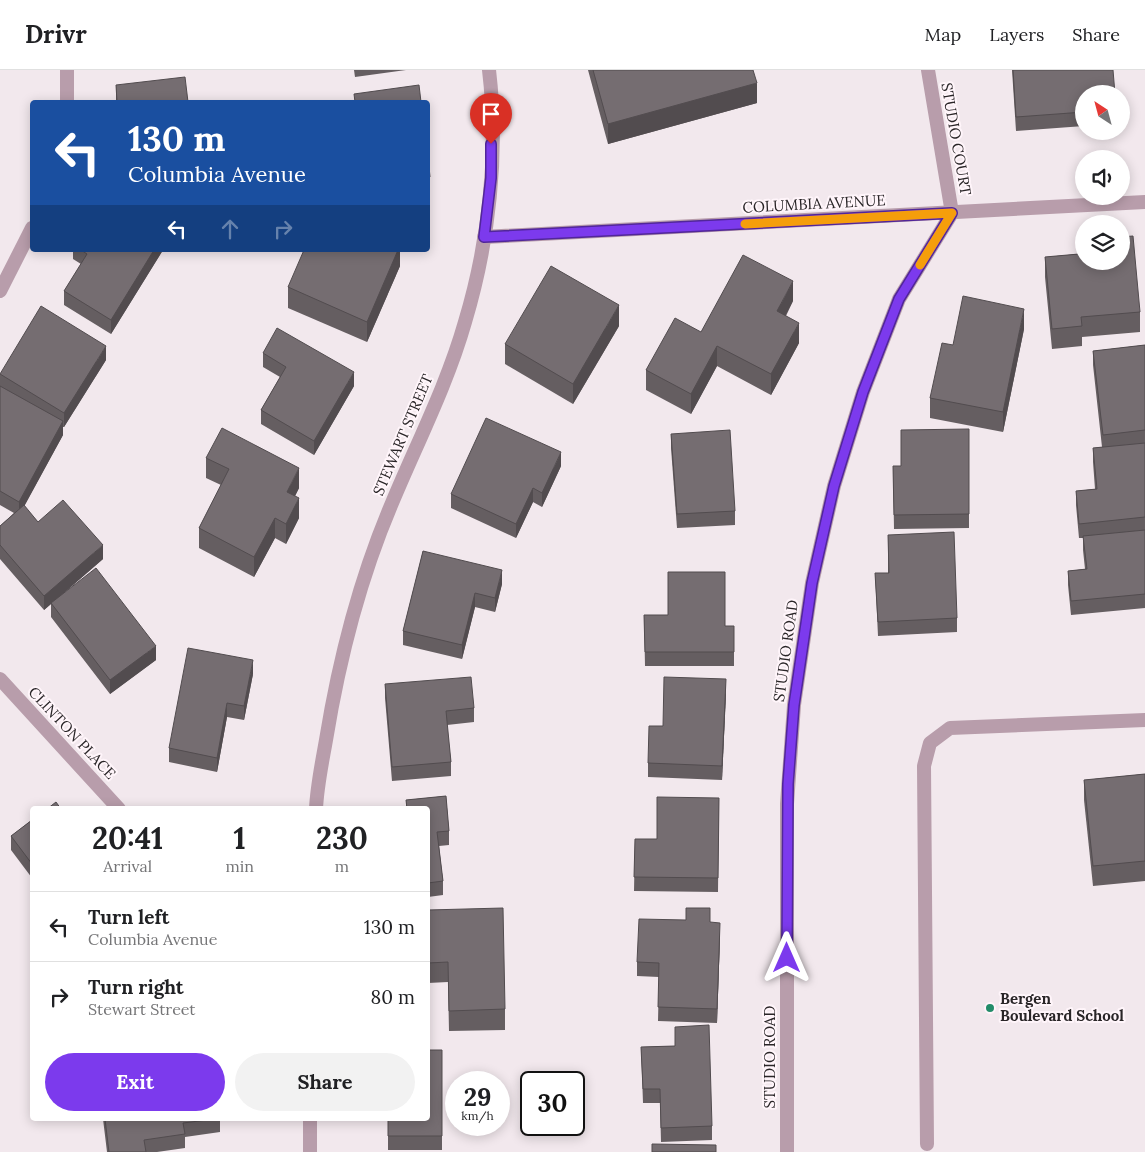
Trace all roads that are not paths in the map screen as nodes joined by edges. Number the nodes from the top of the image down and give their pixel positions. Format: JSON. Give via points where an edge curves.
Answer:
{"nodes":[{"id":1,"x":67,"y":70,"type":"edge"},
{"id":2,"x":489,"y":70,"type":"edge"},
{"id":3,"x":928,"y":70,"type":"edge"},
{"id":4,"x":67,"y":100,"type":"edge"},
{"id":5,"x":1145,"y":202,"type":"edge"},
{"id":6,"x":952,"y":213,"type":"junction"},
{"id":7,"x":30,"y":232,"type":"edge"},
{"id":8,"x":484,"y":237,"type":"junction"},
{"id":9,"x":0,"y":291,"type":"edge"},
{"id":10,"x":0,"y":679,"type":"edge"},
{"id":11,"x":1145,"y":720,"type":"edge"},
{"id":12,"x":116,"y":806,"type":"edge"},
{"id":13,"x":316,"y":806,"type":"edge"},
{"id":14,"x":310,"y":1121,"type":"edge"},
{"id":15,"x":927,"y":1144,"type":"dead end"},
{"id":16,"x":310,"y":1152,"type":"edge"},
{"id":17,"x":787,"y":1152,"type":"edge"}],
"edges":[{"from":1,"to":4,"type":"street"},
{"from":2,"to":8,"type":"street","name":"STEWART STREET","via":[[492,93],[491,178]]},
{"from":3,"to":6,"type":"street","name":"STUDIO COURT"},
{"from":5,"to":6,"type":"street","name":"COLUMBIA AVENUE"},
{"from":6,"to":8,"type":"street","name":"COLUMBIA AVENUE"},
{"from":6,"to":17,"type":"street","name":"STUDIO ROAD","via":[[899,299],[863,392],[834,486],[812,583],[794,705],[787,804]]},
{"from":7,"to":9,"type":"street"},
{"from":8,"to":13,"type":"street","name":"STEWART STREET","via":[[466,321],[445,381],[391,506],[357,601],[332,698]]},
{"from":10,"to":12,"type":"street","name":"CLINTON PLACE"},
{"from":11,"to":15,"type":"street","via":[[950,728],[930,743],[924,766]]},
{"from":14,"to":16,"type":"street"}]}
